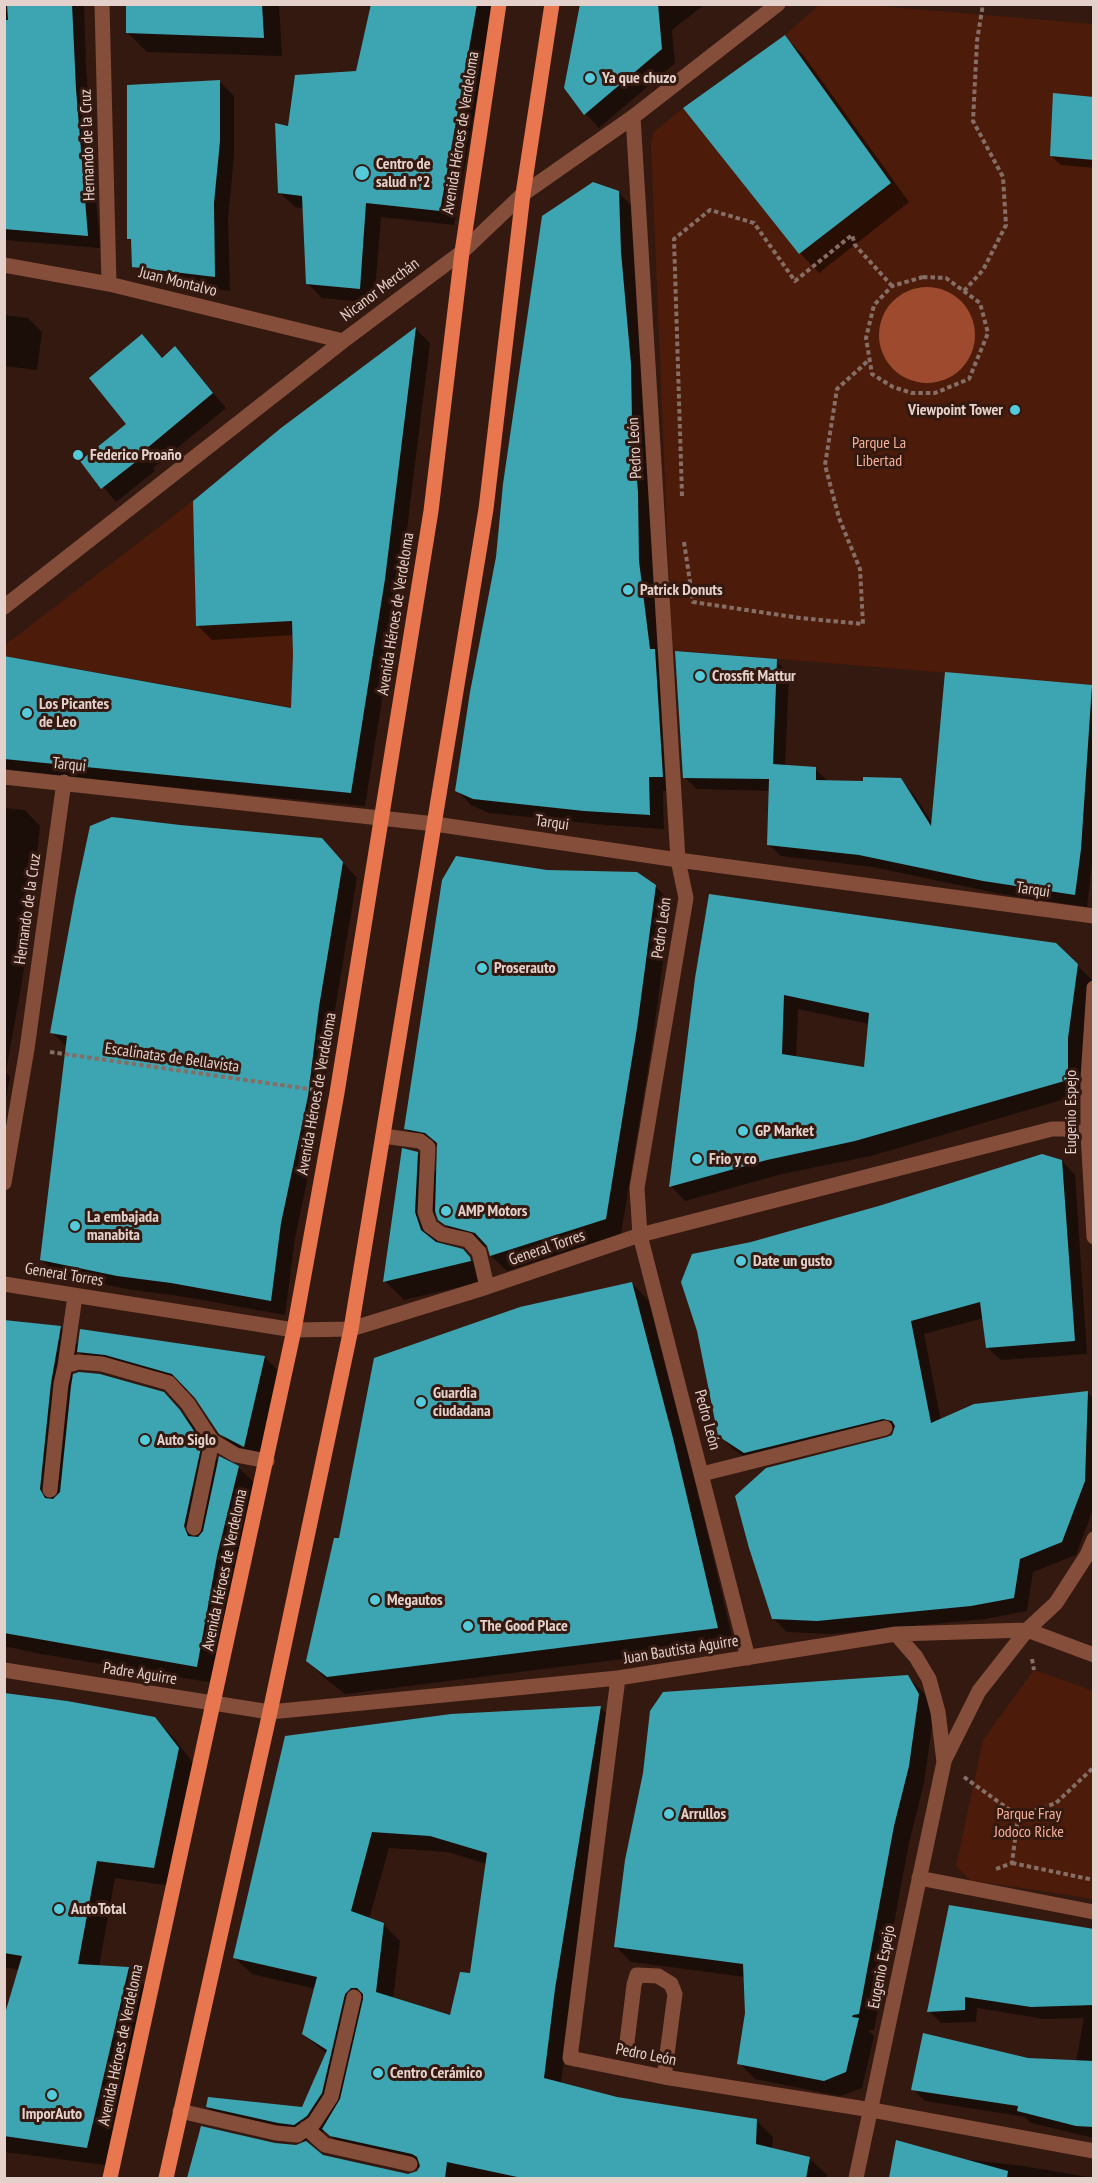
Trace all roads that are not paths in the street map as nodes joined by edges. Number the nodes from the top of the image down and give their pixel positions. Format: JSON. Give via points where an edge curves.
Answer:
{"nodes":[{"id":1,"x":102,"y":4,"type":"edge"},
{"id":2,"x":499,"y":4,"type":"edge"},
{"id":3,"x":552,"y":4,"type":"edge"},
{"id":4,"x":778,"y":4,"type":"edge"},
{"id":5,"x":633,"y":117,"type":"junction"},
{"id":6,"x":523,"y":194,"type":"junction"},
{"id":7,"x":462,"y":252,"type":"junction"},
{"id":8,"x":4,"y":265,"type":"edge"},
{"id":9,"x":110,"y":284,"type":"junction"},
{"id":10,"x":343,"y":340,"type":"junction"},
{"id":11,"x":4,"y":607,"type":"edge"},
{"id":12,"x":4,"y":777,"type":"edge"},
{"id":13,"x":64,"y":782,"type":"junction"},
{"id":14,"x":381,"y":819,"type":"junction"},
{"id":15,"x":435,"y":824,"type":"junction"},
{"id":16,"x":678,"y":860,"type":"junction"},
{"id":17,"x":1094,"y":916,"type":"edge"},
{"id":18,"x":1094,"y":988,"type":"edge"},
{"id":19,"x":383,"y":1136,"type":"junction"},
{"id":20,"x":1091,"y":1136,"type":"edge"},
{"id":21,"x":4,"y":1184,"type":"edge"},
{"id":22,"x":640,"y":1235,"type":"junction"},
{"id":23,"x":1094,"y":1237,"type":"edge"},
{"id":24,"x":4,"y":1284,"type":"edge"},
{"id":25,"x":487,"y":1287,"type":"junction"},
{"id":26,"x":75,"y":1296,"type":"junction"},
{"id":27,"x":351,"y":1329,"type":"junction"},
{"id":28,"x":294,"y":1330,"type":"junction"},
{"id":29,"x":65,"y":1366,"type":"junction"},
{"id":30,"x":885,"y":1428,"type":"dead end"},
{"id":31,"x":212,"y":1441,"type":"junction"},
{"id":32,"x":267,"y":1461,"type":"junction"},
{"id":33,"x":702,"y":1474,"type":"junction"},
{"id":34,"x":50,"y":1490,"type":"dead end"},
{"id":35,"x":194,"y":1528,"type":"dead end"},
{"id":36,"x":1094,"y":1539,"type":"edge"},
{"id":37,"x":1027,"y":1630,"type":"junction"},
{"id":38,"x":896,"y":1634,"type":"junction"},
{"id":39,"x":1094,"y":1655,"type":"edge"},
{"id":40,"x":748,"y":1658,"type":"junction"},
{"id":41,"x":4,"y":1670,"type":"edge"},
{"id":42,"x":618,"y":1678,"type":"junction"},
{"id":43,"x":215,"y":1704,"type":"junction"},
{"id":44,"x":270,"y":1712,"type":"junction"},
{"id":45,"x":944,"y":1762,"type":"junction"},
{"id":46,"x":919,"y":1878,"type":"junction"},
{"id":47,"x":1094,"y":1912,"type":"edge"},
{"id":48,"x":354,"y":1997,"type":"dead end"},
{"id":49,"x":627,"y":2042,"type":"dead end"},
{"id":50,"x":664,"y":2077,"type":"junction"},
{"id":51,"x":872,"y":2110,"type":"junction"},
{"id":52,"x":180,"y":2111,"type":"junction"},
{"id":53,"x":306,"y":2128,"type":"junction"},
{"id":54,"x":1094,"y":2151,"type":"edge"},
{"id":55,"x":410,"y":2164,"type":"dead end"},
{"id":56,"x":111,"y":2178,"type":"edge"},
{"id":57,"x":166,"y":2178,"type":"edge"},
{"id":58,"x":856,"y":2178,"type":"edge"}],
"edges":[{"from":1,"to":9,"type":"street","name":"Hernando de la Cruz"},
{"from":2,"to":7,"type":"main road","name":"Avenida Héroes de Verdeloma"},
{"from":3,"to":6,"type":"main road"},
{"from":4,"to":5,"type":"street","name":"Nicanor Merchán"},
{"from":5,"to":6,"type":"street","name":"Nicanor Merchán"},
{"from":5,"to":16,"type":"street","name":"Pedro León"},
{"from":6,"to":7,"type":"street","name":"Nicanor Merchán"},
{"from":6,"to":15,"type":"main road","via":[[486,509]]},
{"from":7,"to":10,"type":"street","name":"Nicanor Merchán"},
{"from":7,"to":14,"type":"main road","name":"Avenida Héroes de Verdeloma","via":[[431,511]]},
{"from":8,"to":9,"type":"street","name":"Juan Montalvo"},
{"from":9,"to":10,"type":"street","name":"Juan Montalvo"},
{"from":10,"to":11,"type":"street","name":"Nicanor Merchán"},
{"from":12,"to":13,"type":"street","name":"Tarqui"},
{"from":13,"to":14,"type":"street","name":"Tarqui"},
{"from":13,"to":21,"type":"street","name":"Hernando de la Cruz"},
{"from":14,"to":15,"type":"street","name":"Tarqui"},
{"from":14,"to":28,"type":"main road","name":"Avenida Héroes de Verdeloma"},
{"from":15,"to":16,"type":"street","name":"Tarqui"},
{"from":15,"to":19,"type":"main road"},
{"from":16,"to":17,"type":"street","name":"Tarqui"},
{"from":16,"to":22,"type":"street","name":"Pedro León","via":[[686,898],[637,1188]]},
{"from":18,"to":20,"type":"street","name":"Eugenio Espejo","via":[[1088,1078]]},
{"from":19,"to":25,"type":"street","via":[[420,1141],[428,1147],[425,1212],[430,1226],[441,1234],[468,1240],[479,1252]]},
{"from":19,"to":27,"type":"main road"},
{"from":20,"to":22,"type":"street","name":"General Torres","via":[[1052,1129]]},
{"from":20,"to":23,"type":"street","name":"Eugenio Espejo"},
{"from":22,"to":25,"type":"street","name":"General Torres"},
{"from":22,"to":33,"type":"street","name":"Pedro León"},
{"from":24,"to":26,"type":"street","name":"General Torres"},
{"from":25,"to":27,"type":"street","name":"General Torres"},
{"from":26,"to":28,"type":"street","name":"General Torres"},
{"from":26,"to":29,"type":"street"},
{"from":27,"to":28,"type":"street","name":"General Torres"},
{"from":27,"to":44,"type":"main road"},
{"from":28,"to":32,"type":"main road","name":"Avenida Héroes de Verdeloma"},
{"from":29,"to":31,"type":"street","via":[[78,1362],[102,1364],[169,1383]]},
{"from":29,"to":34,"type":"street"},
{"from":30,"to":33,"type":"street"},
{"from":31,"to":32,"type":"street","via":[[236,1455]]},
{"from":31,"to":35,"type":"street"},
{"from":32,"to":43,"type":"main road","name":"Avenida Héroes de Verdeloma"},
{"from":33,"to":40,"type":"street","name":"Pedro León"},
{"from":36,"to":37,"type":"street","name":"Eugenio Espejo","via":[[1056,1603]]},
{"from":37,"to":38,"type":"street","name":"Juan Bautista Aguirre"},
{"from":37,"to":39,"type":"street","name":"Juan Bautista Aguirre"},
{"from":37,"to":45,"type":"street","name":"Eugenio Espejo","via":[[979,1691]]},
{"from":38,"to":40,"type":"street","name":"Juan Bautista Aguirre"},
{"from":38,"to":45,"type":"street","name":"Eugenio Espejo","via":[[928,1679],[938,1712]]},
{"from":40,"to":42,"type":"street","name":"Juan Bautista Aguirre"},
{"from":41,"to":43,"type":"street","name":"Padre Aguirre"},
{"from":42,"to":44,"type":"street","name":"Juan Bautista Aguirre"},
{"from":42,"to":50,"type":"street","name":"Pedro León","via":[[570,2058]]},
{"from":43,"to":44,"type":"street","name":"Padre Aguirre"},
{"from":43,"to":56,"type":"main road","name":"Avenida Héroes de Verdeloma"},
{"from":44,"to":52,"type":"main road"},
{"from":45,"to":46,"type":"street","name":"Eugenio Espejo"},
{"from":46,"to":47,"type":"street"},
{"from":46,"to":51,"type":"street","name":"Eugenio Espejo"},
{"from":48,"to":53,"type":"street","via":[[331,2097],[314,2123]]},
{"from":49,"to":50,"type":"street","via":[[637,1975],[658,1976],[671,1984],[675,1994]]},
{"from":50,"to":51,"type":"street","name":"Pedro León"},
{"from":51,"to":54,"type":"street","name":"Pedro León"},
{"from":51,"to":58,"type":"street","name":"Eugenio Espejo"},
{"from":52,"to":53,"type":"street","via":[[276,2133],[297,2135]]},
{"from":52,"to":57,"type":"main road"},
{"from":53,"to":55,"type":"street","via":[[325,2145]]}]}
